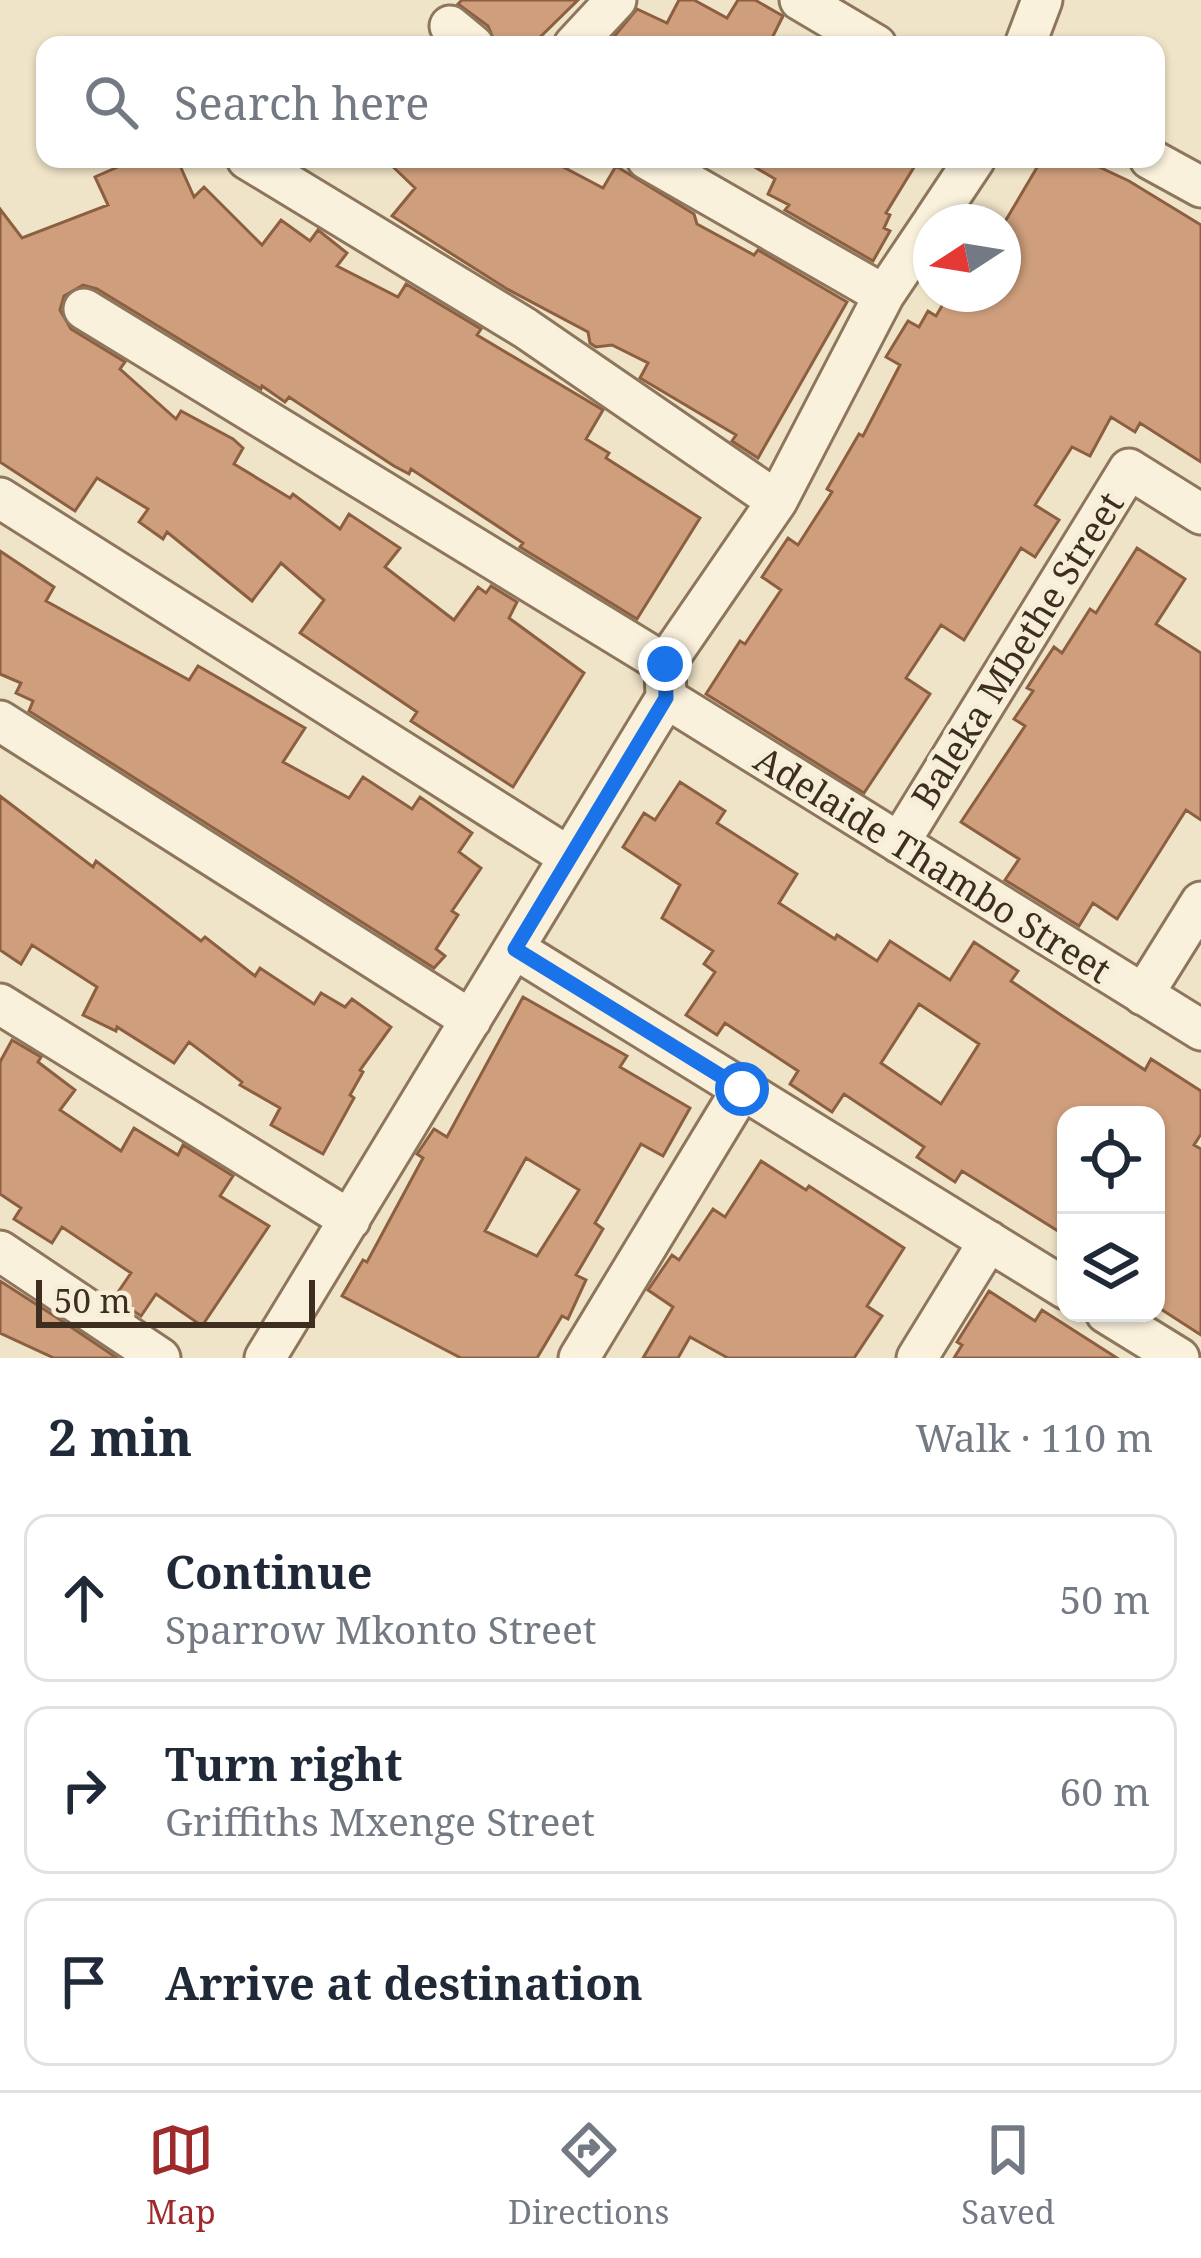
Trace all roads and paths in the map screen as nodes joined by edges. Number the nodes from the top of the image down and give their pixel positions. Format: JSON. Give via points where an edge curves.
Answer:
{"nodes":[{"id":1,"x":616,"y":0,"type":"edge"},
{"id":2,"x":800,"y":0,"type":"edge"},
{"id":3,"x":1042,"y":0,"type":"edge"},
{"id":4,"x":582,"y":36,"type":"edge"},
{"id":5,"x":861,"y":36,"type":"edge"},
{"id":6,"x":1028,"y":36,"type":"edge"},
{"id":7,"x":263,"y":168,"type":"edge"},
{"id":8,"x":663,"y":168,"type":"edge"},
{"id":9,"x":969,"y":168,"type":"edge"},
{"id":10,"x":1165,"y":168,"type":"edge"},
{"id":11,"x":1201,"y":188,"type":"edge"},
{"id":12,"x":945,"y":204,"type":"edge"},
{"id":13,"x":913,"y":252,"type":"edge"},
{"id":14,"x":884,"y":296,"type":"junction"},
{"id":15,"x":85,"y":309,"type":"dead end"},
{"id":16,"x":0,"y":498,"type":"edge"},
{"id":17,"x":777,"y":501,"type":"junction"},
{"id":18,"x":1201,"y":514,"type":"edge"},
{"id":19,"x":665,"y":681,"type":"junction"},
{"id":20,"x":0,"y":721,"type":"edge"},
{"id":21,"x":899,"y":843,"type":"junction"},
{"id":22,"x":569,"y":857,"type":"junction"},
{"id":23,"x":1201,"y":902,"type":"edge"},
{"id":24,"x":515,"y":949,"type":"junction"},
{"id":25,"x":1143,"y":994,"type":"junction"},
{"id":26,"x":0,"y":1004,"type":"edge"},
{"id":27,"x":471,"y":1020,"type":"junction"},
{"id":28,"x":1201,"y":1030,"type":"edge"},
{"id":29,"x":742,"y":1089,"type":"junction"},
{"id":30,"x":350,"y":1220,"type":"junction"},
{"id":31,"x":989,"y":1241,"type":"junction"},
{"id":32,"x":0,"y":1250,"type":"edge"},
{"id":33,"x":1057,"y":1283,"type":"edge"},
{"id":34,"x":1121,"y":1322,"type":"edge"},
{"id":35,"x":160,"y":1358,"type":"edge"},
{"id":36,"x":265,"y":1358,"type":"edge"},
{"id":37,"x":579,"y":1358,"type":"edge"},
{"id":38,"x":917,"y":1358,"type":"edge"},
{"id":39,"x":1179,"y":1358,"type":"edge"}],
"edges":[{"from":1,"to":4,"type":"street"},
{"from":2,"to":5,"type":"street"},
{"from":3,"to":6,"type":"street"},
{"from":7,"to":17,"type":"street","via":[[525,328]]},
{"from":8,"to":14,"type":"street"},
{"from":9,"to":12,"type":"street"},
{"from":10,"to":11,"type":"street"},
{"from":13,"to":14,"type":"street"},
{"from":14,"to":17,"type":"street"},
{"from":15,"to":19,"type":"street","name":"Adelaide Thambo Street"},
{"from":16,"to":22,"type":"street"},
{"from":17,"to":19,"type":"street"},
{"from":18,"to":21,"type":"street","name":"Baleka Mbethe Street","via":[[1129,469]]},
{"from":19,"to":21,"type":"street","name":"Adelaide Thambo Street"},
{"from":19,"to":22,"type":"street"},
{"from":20,"to":27,"type":"street"},
{"from":21,"to":25,"type":"street","name":"Adelaide Thambo Street"},
{"from":22,"to":24,"type":"street"},
{"from":23,"to":25,"type":"street"},
{"from":24,"to":27,"type":"street"},
{"from":24,"to":29,"type":"street"},
{"from":25,"to":28,"type":"street","name":"Adelaide Thambo Street"},
{"from":26,"to":30,"type":"street"},
{"from":27,"to":30,"type":"street"},
{"from":29,"to":31,"type":"street"},
{"from":29,"to":37,"type":"street"},
{"from":30,"to":36,"type":"street"},
{"from":31,"to":33,"type":"street"},
{"from":31,"to":38,"type":"street"},
{"from":32,"to":35,"type":"street"},
{"from":34,"to":39,"type":"street"}]}
